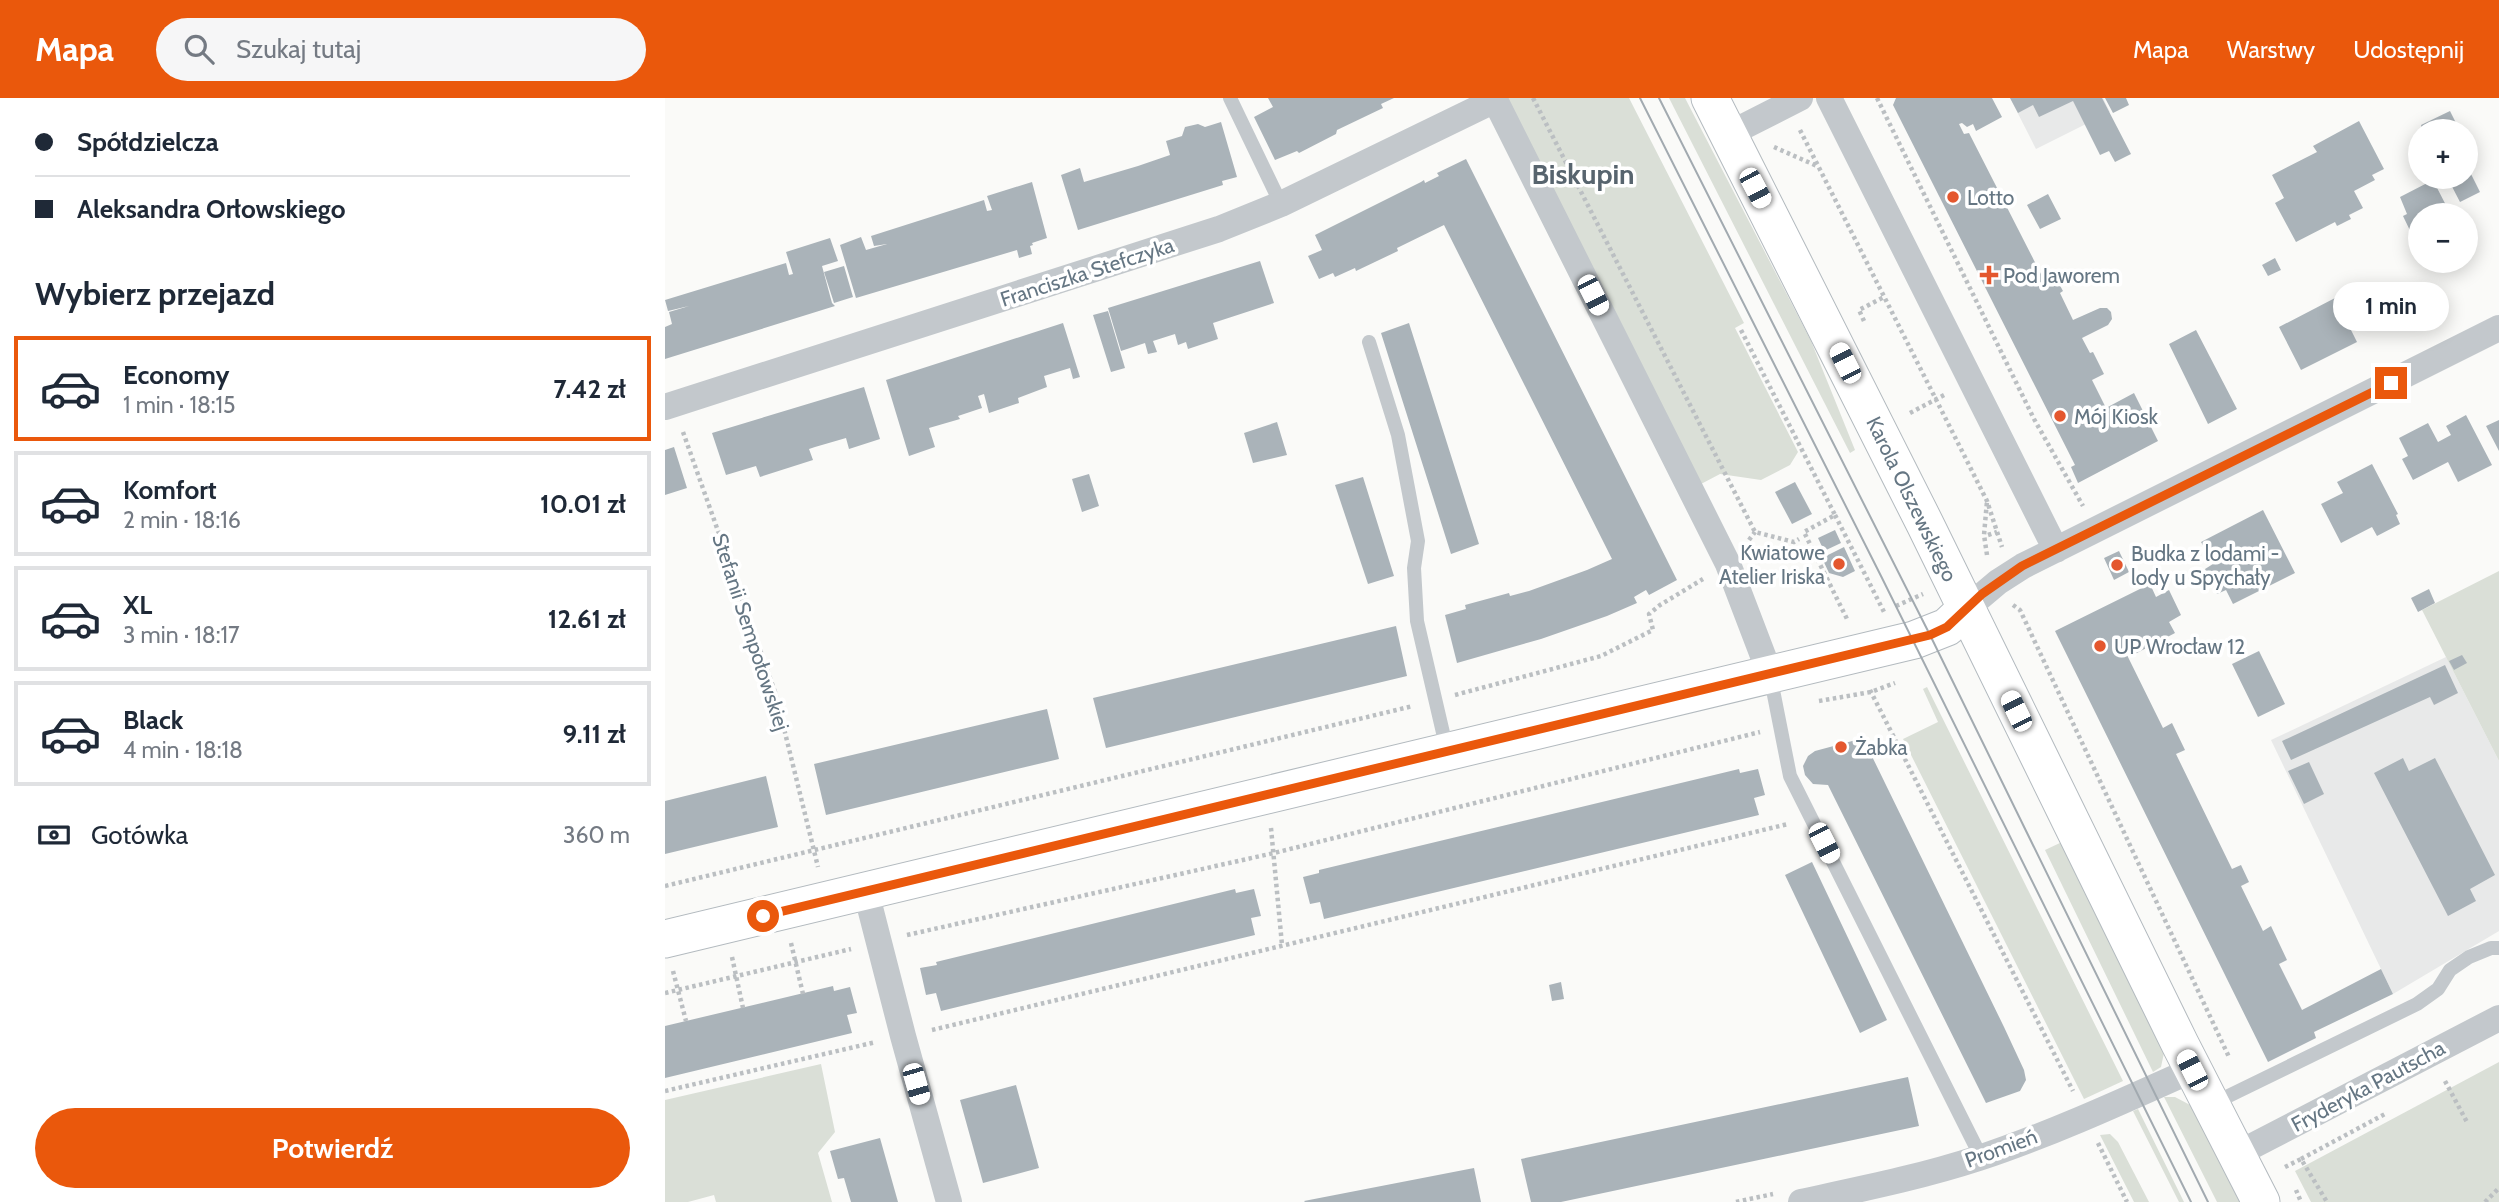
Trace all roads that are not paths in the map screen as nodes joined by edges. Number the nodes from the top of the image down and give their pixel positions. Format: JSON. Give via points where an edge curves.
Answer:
{"nodes":[{"id":1,"x":1230,"y":98,"type":"edge"},
{"id":2,"x":1710,"y":98,"type":"edge"},
{"id":3,"x":1800,"y":98,"type":"edge"},
{"id":4,"x":1829,"y":98,"type":"edge"},
{"id":5,"x":1495,"y":99,"type":"edge"},
{"id":6,"x":1729,"y":134,"type":"junction"},
{"id":7,"x":1281,"y":204,"type":"junction"},
{"id":8,"x":2499,"y":328,"type":"edge"},
{"id":9,"x":1369,"y":342,"type":"dead end"},
{"id":10,"x":669,"y":406,"type":"edge"},
{"id":11,"x":2056,"y":550,"type":"junction"},
{"id":12,"x":1966,"y":608,"type":"junction"},
{"id":13,"x":1770,"y":674,"type":"junction"},
{"id":14,"x":1447,"y":752,"type":"junction"},
{"id":15,"x":866,"y":892,"type":"junction"},
{"id":16,"x":2499,"y":948,"type":"edge"},
{"id":17,"x":668,"y":951,"type":"edge"},
{"id":18,"x":2499,"y":1018,"type":"edge"},
{"id":19,"x":2192,"y":1070,"type":"junction"},
{"id":20,"x":2227,"y":1097,"type":"junction"},
{"id":21,"x":2237,"y":1154,"type":"junction"},
{"id":22,"x":1981,"y":1157,"type":"junction"},
{"id":23,"x":949,"y":1202,"type":"edge"},
{"id":24,"x":1801,"y":1202,"type":"edge"},
{"id":25,"x":2261,"y":1202,"type":"edge"}],
"edges":[{"from":1,"to":7,"type":"lane"},
{"from":2,"to":6,"type":"street","name":"Karola Olszewskiego"},
{"from":3,"to":6,"type":"street"},
{"from":4,"to":11,"type":"street"},
{"from":5,"to":7,"type":"street","name":"Franciszka Stefczyka"},
{"from":5,"to":13,"type":"street","via":[[1728,564]]},
{"from":6,"to":12,"type":"street","name":"Karola Olszewskiego"},
{"from":7,"to":10,"type":"street","name":"Franciszka Stefczyka","via":[[1219,229]]},
{"from":8,"to":11,"type":"street"},
{"from":9,"to":14,"type":"lane","via":[[1398,435],[1418,541],[1414,568],[1417,621]]},
{"from":11,"to":12,"type":"street","via":[[2013,572]]},
{"from":12,"to":13,"type":"street","via":[[1947,627],[1930,635]]},
{"from":12,"to":19,"type":"street","name":"Karola Olszewskiego"},
{"from":13,"to":14,"type":"street"},
{"from":13,"to":22,"type":"lane","via":[[1790,776]]},
{"from":14,"to":15,"type":"street"},
{"from":15,"to":17,"type":"street"},
{"from":15,"to":23,"type":"street"},
{"from":16,"to":20,"type":"lane","via":[[2469,957],[2417,1004]]},
{"from":18,"to":21,"type":"street","name":"Fryderyka Pautscha"},
{"from":19,"to":20,"type":"street","name":"Karola Olszewskiego"},
{"from":19,"to":22,"type":"street","name":"Promień"},
{"from":20,"to":21,"type":"street","name":"Karola Olszewskiego"},
{"from":21,"to":25,"type":"street","name":"Karola Olszewskiego"},
{"from":22,"to":24,"type":"street","name":"Promień"}]}
